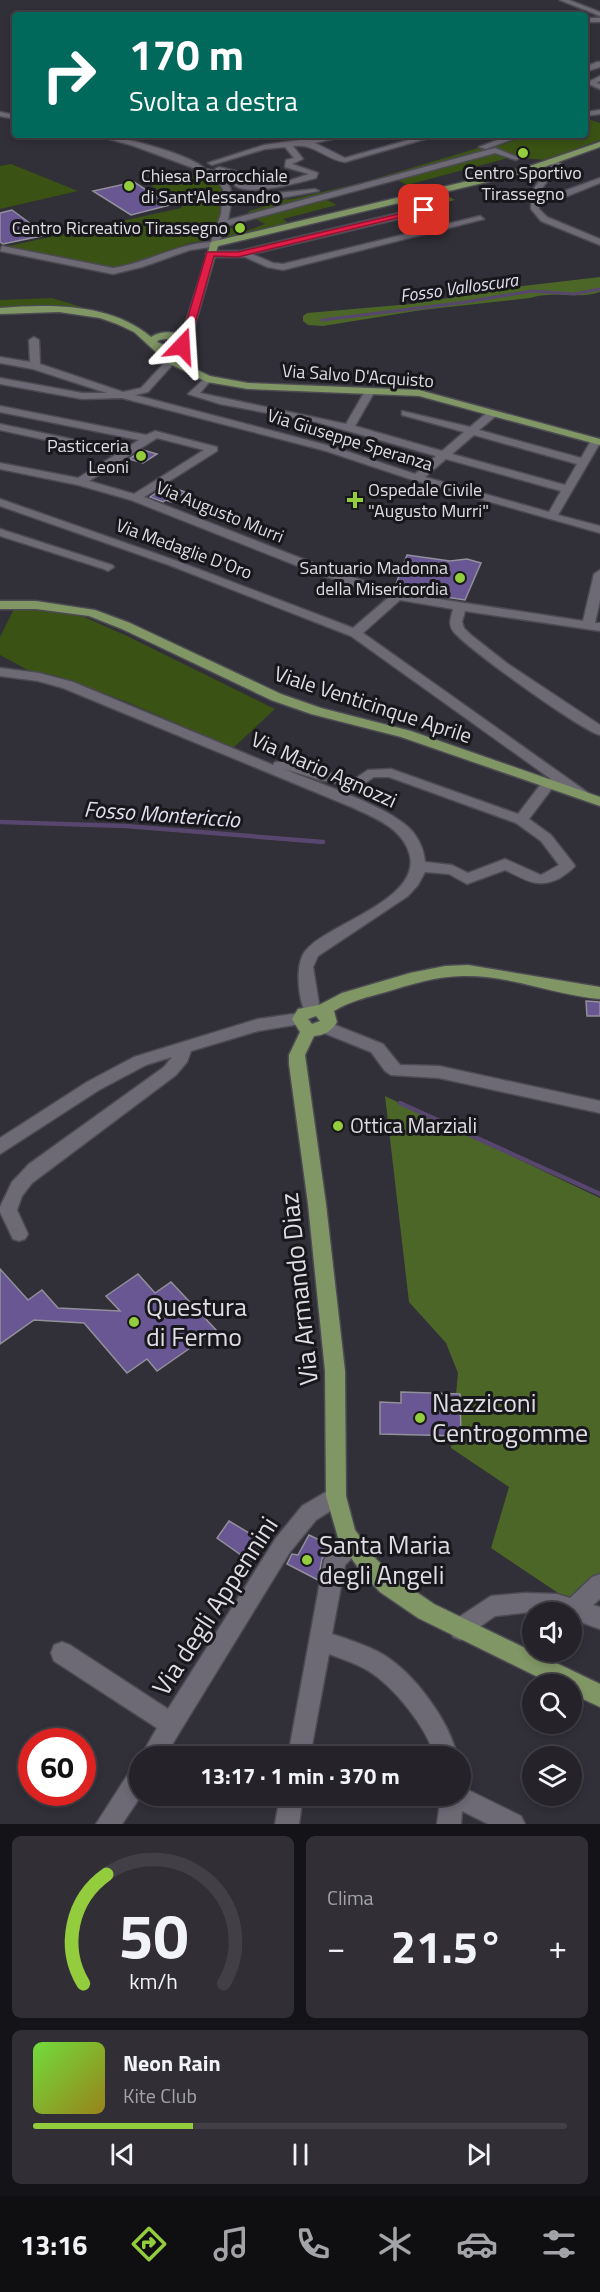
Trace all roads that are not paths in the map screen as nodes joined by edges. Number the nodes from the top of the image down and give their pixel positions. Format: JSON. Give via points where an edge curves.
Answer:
{"nodes":[{"id":1,"x":563,"y":0,"type":"edge"},
{"id":2,"x":600,"y":14,"type":"edge"},
{"id":3,"x":600,"y":78,"type":"edge"},
{"id":4,"x":593,"y":87,"type":"edge"},
{"id":5,"x":112,"y":138,"type":"edge"},
{"id":6,"x":329,"y":138,"type":"edge"},
{"id":7,"x":424,"y":138,"type":"edge"},
{"id":8,"x":509,"y":138,"type":"edge"},
{"id":9,"x":307,"y":142,"type":"junction"},
{"id":10,"x":287,"y":144,"type":"junction"},
{"id":11,"x":600,"y":144,"type":"edge"},
{"id":12,"x":516,"y":158,"type":"dead end"},
{"id":13,"x":235,"y":160,"type":"dead end"},
{"id":14,"x":552,"y":161,"type":"junction"},
{"id":15,"x":213,"y":167,"type":"junction"},
{"id":16,"x":236,"y":174,"type":"junction"},
{"id":17,"x":600,"y":180,"type":"edge"},
{"id":18,"x":539,"y":196,"type":"junction"},
{"id":19,"x":229,"y":201,"type":"junction"},
{"id":20,"x":424,"y":210,"type":"dead end"},
{"id":21,"x":480,"y":219,"type":"dead end"},
{"id":22,"x":221,"y":224,"type":"junction"},
{"id":23,"x":600,"y":242,"type":"edge"},
{"id":24,"x":2,"y":249,"type":"dead end"},
{"id":25,"x":212,"y":249,"type":"junction"},
{"id":26,"x":238,"y":254,"type":"junction"},
{"id":27,"x":0,"y":311,"type":"edge"},
{"id":28,"x":189,"y":327,"type":"junction"},
{"id":29,"x":141,"y":333,"type":"junction"},
{"id":30,"x":167,"y":335,"type":"junction"},
{"id":31,"x":34,"y":340,"type":"dead end"},
{"id":32,"x":185,"y":341,"type":"junction"},
{"id":33,"x":155,"y":345,"type":"junction"},
{"id":34,"x":175,"y":348,"type":"junction"},
{"id":35,"x":0,"y":360,"type":"edge"},
{"id":36,"x":171,"y":361,"type":"junction"},
{"id":37,"x":35,"y":366,"type":"junction"},
{"id":38,"x":183,"y":367,"type":"junction"},
{"id":39,"x":207,"y":379,"type":"junction"},
{"id":40,"x":0,"y":381,"type":"edge"},
{"id":41,"x":144,"y":390,"type":"junction"},
{"id":42,"x":370,"y":391,"type":"junction"},
{"id":43,"x":123,"y":395,"type":"junction"},
{"id":44,"x":220,"y":401,"type":"junction"},
{"id":45,"x":149,"y":402,"type":"junction"},
{"id":46,"x":0,"y":409,"type":"edge"},
{"id":47,"x":406,"y":413,"type":"dead end"},
{"id":48,"x":493,"y":413,"type":"junction"},
{"id":49,"x":203,"y":416,"type":"junction"},
{"id":50,"x":0,"y":427,"type":"edge"},
{"id":51,"x":349,"y":427,"type":"junction"},
{"id":52,"x":473,"y":431,"type":"junction"},
{"id":53,"x":151,"y":436,"type":"junction"},
{"id":54,"x":598,"y":441,"type":"edge"},
{"id":55,"x":123,"y":453,"type":"junction"},
{"id":56,"x":445,"y":455,"type":"junction"},
{"id":57,"x":582,"y":462,"type":"junction"},
{"id":58,"x":0,"y":466,"type":"edge"},
{"id":59,"x":417,"y":478,"type":"junction"},
{"id":60,"x":80,"y":482,"type":"junction"},
{"id":61,"x":566,"y":489,"type":"junction"},
{"id":62,"x":135,"y":498,"type":"junction"},
{"id":63,"x":0,"y":502,"type":"edge"},
{"id":64,"x":552,"y":516,"type":"junction"},
{"id":65,"x":600,"y":530,"type":"edge"},
{"id":66,"x":0,"y":532,"type":"edge"},
{"id":67,"x":108,"y":567,"type":"dead end"},
{"id":68,"x":600,"y":574,"type":"edge"},
{"id":69,"x":397,"y":596,"type":"junction"},
{"id":70,"x":0,"y":605,"type":"edge"},
{"id":71,"x":460,"y":607,"type":"junction"},
{"id":72,"x":594,"y":626,"type":"edge"},
{"id":73,"x":355,"y":633,"type":"junction"},
{"id":74,"x":0,"y":672,"type":"edge"},
{"id":75,"x":600,"y":731,"type":"edge"},
{"id":76,"x":273,"y":770,"type":"junction"},
{"id":77,"x":549,"y":783,"type":"junction"},
{"id":78,"x":582,"y":795,"type":"junction"},
{"id":79,"x":600,"y":802,"type":"edge"},
{"id":80,"x":521,"y":820,"type":"junction"},
{"id":81,"x":418,"y":866,"type":"junction"},
{"id":82,"x":600,"y":993,"type":"edge"},
{"id":83,"x":314,"y":1019,"type":"junction"},
{"id":84,"x":184,"y":1047,"type":"junction"},
{"id":85,"x":600,"y":1107,"type":"edge"},
{"id":86,"x":0,"y":1147,"type":"edge"},
{"id":87,"x":20,"y":1234,"type":"dead end"},
{"id":88,"x":336,"y":1496,"type":"junction"},
{"id":89,"x":352,"y":1544,"type":"junction"},
{"id":90,"x":600,"y":1584,"type":"edge"},
{"id":91,"x":581,"y":1602,"type":"edge"},
{"id":92,"x":522,"y":1603,"type":"edge"},
{"id":93,"x":582,"y":1612,"type":"edge"},
{"id":94,"x":600,"y":1618,"type":"edge"},
{"id":95,"x":461,"y":1629,"type":"junction"},
{"id":96,"x":320,"y":1640,"type":"junction"},
{"id":97,"x":62,"y":1653,"type":"dead end"},
{"id":98,"x":600,"y":1696,"type":"edge"},
{"id":99,"x":173,"y":1725,"type":"junction"},
{"id":100,"x":159,"y":1746,"type":"edge"},
{"id":101,"x":301,"y":1746,"type":"edge"},
{"id":102,"x":444,"y":1746,"type":"edge"},
{"id":103,"x":129,"y":1792,"type":"edge"},
{"id":104,"x":471,"y":1803,"type":"edge"},
{"id":105,"x":290,"y":1806,"type":"edge"},
{"id":106,"x":451,"y":1806,"type":"edge"},
{"id":107,"x":108,"y":1824,"type":"edge"},
{"id":108,"x":286,"y":1824,"type":"edge"},
{"id":109,"x":449,"y":1824,"type":"edge"},
{"id":110,"x":513,"y":1824,"type":"edge"}],
"edges":[{"from":1,"to":2,"type":"street"},
{"from":3,"to":4,"type":"street","via":[[591,82]]},
{"from":5,"to":15,"type":"street"},
{"from":6,"to":9,"type":"street"},
{"from":7,"to":9,"type":"street","via":[[345,160]]},
{"from":8,"to":19,"type":"street","via":[[364,180],[301,194]]},
{"from":9,"to":10,"type":"street"},
{"from":10,"to":15,"type":"street","via":[[254,150]]},
{"from":10,"to":16,"type":"street","via":[[299,159],[287,165],[310,171],[313,176],[289,183],[243,187],[238,185]]},
{"from":11,"to":14,"type":"main road"},
{"from":12,"to":22,"type":"street","via":[[495,150]]},
{"from":13,"to":16,"type":"street"},
{"from":14,"to":18,"type":"street","via":[[556,164],[535,192]]},
{"from":14,"to":25,"type":"main road"},
{"from":15,"to":16,"type":"street"},
{"from":15,"to":19,"type":"street","via":[[225,184]]},
{"from":17,"to":18,"type":"street","via":[[557,197]]},
{"from":18,"to":23,"type":"street","via":[[535,209],[544,219]]},
{"from":19,"to":22,"type":"street"},
{"from":20,"to":26,"type":"street"},
{"from":21,"to":26,"type":"street","via":[[283,267],[273,268]]},
{"from":22,"to":25,"type":"street"},
{"from":24,"to":25,"type":"street","via":[[113,271],[131,269],[196,244]]},
{"from":25,"to":26,"type":"street"},
{"from":25,"to":28,"type":"main road"},
{"from":27,"to":29,"type":"main road","via":[[82,312],[104,316]]},
{"from":28,"to":30,"type":"main road"},
{"from":28,"to":32,"type":"main road"},
{"from":29,"to":30,"type":"main road"},
{"from":29,"to":33,"type":"main road"},
{"from":30,"to":32,"type":"main road","via":[[180,336]]},
{"from":30,"to":33,"type":"main road","via":[[154,338]]},
{"from":31,"to":37,"type":"street"},
{"from":32,"to":34,"type":"main road"},
{"from":33,"to":34,"type":"main road"},
{"from":33,"to":36,"type":"main road"},
{"from":34,"to":38,"type":"main road","via":[[174,358]]},
{"from":35,"to":37,"type":"street"},
{"from":36,"to":38,"type":"main road","name":"Via Salvo D'Acquisto"},
{"from":36,"to":41,"type":"street"},
{"from":37,"to":43,"type":"street"},
{"from":38,"to":39,"type":"main road","name":"Via Salvo D'Acquisto"},
{"from":39,"to":42,"type":"main road","name":"Via Salvo D'Acquisto","via":[[248,386]]},
{"from":39,"to":44,"type":"street","via":[[193,394]]},
{"from":40,"to":43,"type":"street","via":[[82,396]]},
{"from":41,"to":43,"type":"street"},
{"from":41,"to":45,"type":"street"},
{"from":42,"to":48,"type":"main road","name":"Via Salvo D'Acquisto","via":[[419,393]]},
{"from":42,"to":51,"type":"street"},
{"from":43,"to":45,"type":"street","name":"Via Giuseppe Speranza"},
{"from":44,"to":49,"type":"street"},
{"from":44,"to":51,"type":"street"},
{"from":45,"to":49,"type":"street","name":"Via Giuseppe Speranza"},
{"from":46,"to":53,"type":"street"},
{"from":47,"to":52,"type":"street"},
{"from":48,"to":52,"type":"street"},
{"from":48,"to":54,"type":"main road","name":"Via Salvo D'Acquisto"},
{"from":49,"to":59,"type":"street","name":"Via Giuseppe Speranza","via":[[330,449]]},
{"from":50,"to":55,"type":"street"},
{"from":51,"to":56,"type":"street"},
{"from":52,"to":56,"type":"street"},
{"from":52,"to":57,"type":"street"},
{"from":53,"to":55,"type":"street"},
{"from":53,"to":62,"type":"street","via":[[213,449]]},
{"from":54,"to":57,"type":"street"},
{"from":55,"to":60,"type":"street"},
{"from":56,"to":59,"type":"street"},
{"from":56,"to":61,"type":"street"},
{"from":57,"to":61,"type":"street"},
{"from":58,"to":60,"type":"street","name":"Via Augusto Murri"},
{"from":59,"to":64,"type":"street","name":"Via Giuseppe Speranza"},
{"from":60,"to":62,"type":"street","name":"Via Augusto Murri"},
{"from":61,"to":64,"type":"street"},
{"from":62,"to":69,"type":"street","name":"Via Augusto Murri"},
{"from":63,"to":73,"type":"street","name":"Via Medaglie D'Oro"},
{"from":64,"to":65,"type":"street","name":"Via Giuseppe Speranza"},
{"from":66,"to":67,"type":"street"},
{"from":68,"to":72,"type":"street"},
{"from":69,"to":71,"type":"street","name":"Via Augusto Murri"},
{"from":69,"to":73,"type":"street"},
{"from":70,"to":77,"type":"main road","name":"Viale Venticinque Aprile","via":[[36,605],[91,613],[276,698],[406,734]]},
{"from":71,"to":72,"type":"street","name":"Via Augusto Murri"},
{"from":71,"to":75,"type":"street","via":[[456,622],[466,638]]},
{"from":73,"to":78,"type":"street","name":"Via Medaglie D'Oro"},
{"from":74,"to":76,"type":"street","name":"Via Mario Agnozzi","via":[[68,685]]},
{"from":76,"to":80,"type":"street","via":[[280,764],[359,783],[372,772],[392,773]]},
{"from":76,"to":81,"type":"street","name":"Via Mario Agnozzi","via":[[390,820],[408,834]]},
{"from":77,"to":78,"type":"main road","name":"Viale Venticinque Aprile"},
{"from":77,"to":80,"type":"street"},
{"from":78,"to":79,"type":"main road","name":"Viale Venticinque Aprile"},
{"from":80,"to":81,"type":"street","via":[[551,843],[568,866],[545,880],[535,881],[505,864],[467,879],[452,870]]},
{"from":81,"to":83,"type":"street","via":[[410,888],[312,953],[305,967]]},
{"from":82,"to":83,"type":"main road","via":[[457,971],[401,981],[337,1001]]},
{"from":83,"to":84,"type":"street","via":[[265,1023]]},
{"from":83,"to":85,"type":"street","via":[[377,1048],[397,1071],[438,1072]]},
{"from":83,"to":88,"type":"main road","name":"Via Armando Diaz","via":[[297,1055],[297,1064],[335,1371]]},
{"from":84,"to":86,"type":"street","via":[[140,1061],[93,1086]]},
{"from":84,"to":87,"type":"street","via":[[170,1071],[19,1184],[8,1210]]},
{"from":88,"to":89,"type":"main road","name":"Via Armando Diaz"},
{"from":88,"to":99,"type":"street","name":"Via degli Appennini","via":[[309,1514],[283,1545]]},
{"from":89,"to":95,"type":"main road","name":"Via Armando Diaz","via":[[388,1585]]},
{"from":89,"to":96,"type":"street","via":[[334,1560]]},
{"from":90,"to":91,"type":"street"},
{"from":92,"to":95,"type":"street","via":[[491,1606]]},
{"from":93,"to":94,"type":"street"},
{"from":95,"to":98,"type":"main road","name":"Via Armando Diaz"},
{"from":96,"to":101,"type":"street"},
{"from":96,"to":102,"type":"street","via":[[380,1665],[418,1704]]},
{"from":97,"to":99,"type":"street"},
{"from":99,"to":100,"type":"street","name":"Via degli Appennini"},
{"from":103,"to":107,"type":"street"},
{"from":104,"to":110,"type":"street"},
{"from":105,"to":108,"type":"street"},
{"from":106,"to":109,"type":"street"}]}
